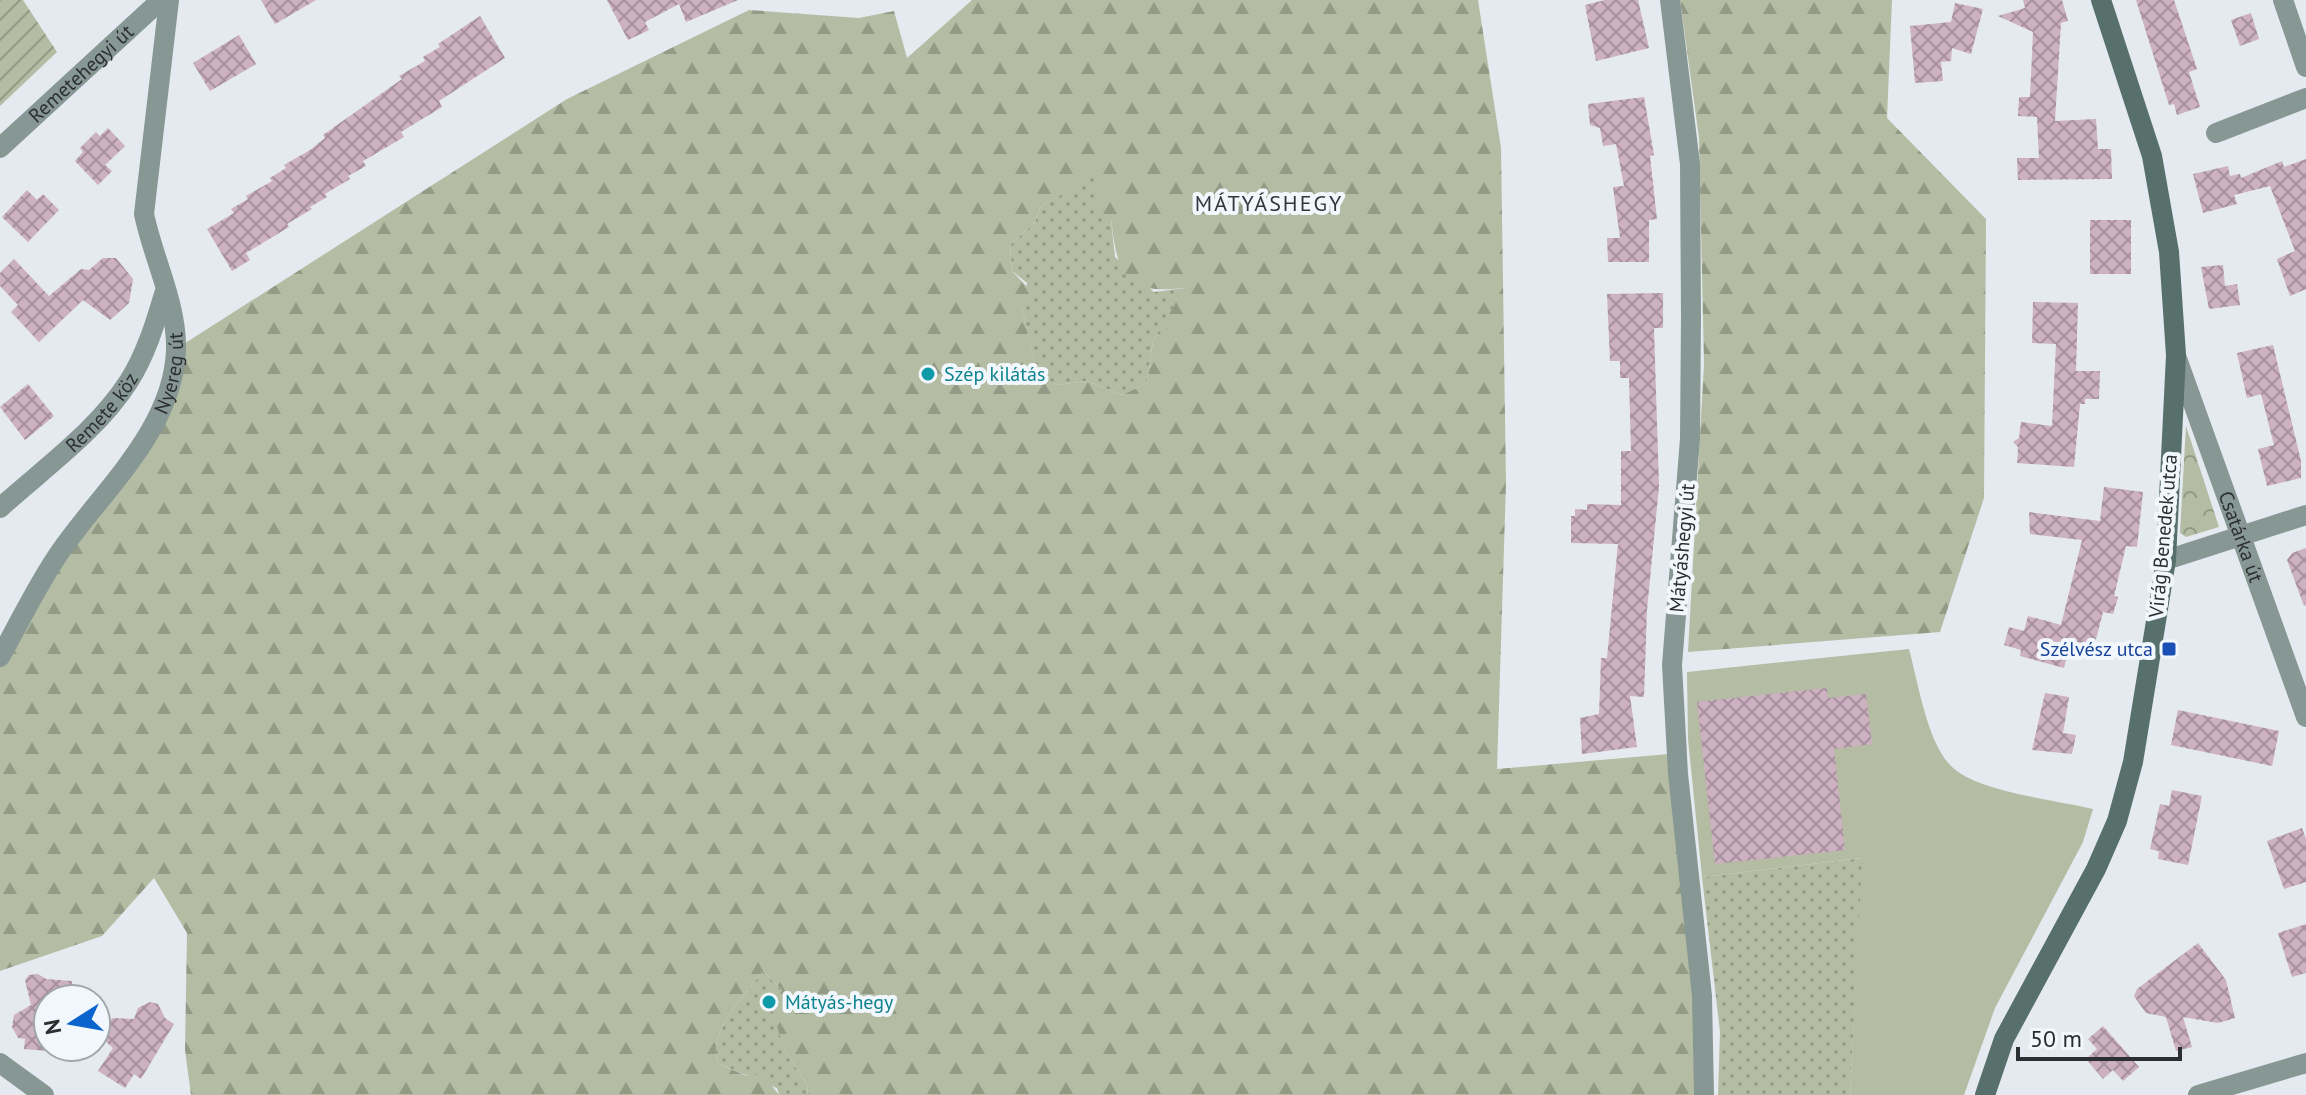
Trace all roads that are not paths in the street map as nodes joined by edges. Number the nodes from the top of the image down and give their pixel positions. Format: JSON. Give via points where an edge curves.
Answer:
{"nodes":[{"id":1,"x":161,"y":0,"type":"edge"},
{"id":2,"x":169,"y":0,"type":"edge"},
{"id":3,"x":1670,"y":0,"type":"edge"},
{"id":4,"x":2101,"y":0,"type":"edge"},
{"id":5,"x":2283,"y":0,"type":"edge"},
{"id":6,"x":2306,"y":67,"type":"edge"},
{"id":7,"x":2306,"y":98,"type":"edge"},
{"id":8,"x":2216,"y":133,"type":"dead end"},
{"id":9,"x":0,"y":148,"type":"edge"},
{"id":10,"x":165,"y":290,"type":"junction"},
{"id":11,"x":2176,"y":355,"type":"junction"},
{"id":12,"x":0,"y":508,"type":"edge"},
{"id":13,"x":2306,"y":515,"type":"edge"},
{"id":14,"x":2242,"y":535,"type":"junction"},
{"id":15,"x":2166,"y":560,"type":"junction"},
{"id":16,"x":0,"y":657,"type":"edge"},
{"id":17,"x":2306,"y":717,"type":"edge"},
{"id":18,"x":0,"y":1063,"type":"edge"},
{"id":19,"x":2306,"y":1063,"type":"edge"},
{"id":20,"x":44,"y":1095,"type":"edge"},
{"id":21,"x":1704,"y":1095,"type":"edge"},
{"id":22,"x":1985,"y":1095,"type":"edge"},
{"id":23,"x":2198,"y":1095,"type":"edge"}],
"edges":[{"from":1,"to":9,"type":"street","name":"Remetehegyi út"},
{"from":2,"to":10,"type":"street","name":"Nyereg út","via":[[144,214]]},
{"from":3,"to":21,"type":"street","name":"Mátyáshegyi út","via":[[1690,164],[1691,315],[1690,439],[1672,665],[1702,996]]},
{"from":4,"to":11,"type":"street","name":"Virág Benedek utca","via":[[2152,156],[2169,252]]},
{"from":5,"to":6,"type":"street"},
{"from":7,"to":8,"type":"street"},
{"from":10,"to":12,"type":"street","name":"Remete köz","via":[[151,337],[130,380],[105,414]]},
{"from":10,"to":16,"type":"street","name":"Nyereg út","via":[[176,349],[167,396],[146,438],[59,553]]},
{"from":11,"to":14,"type":"street","name":"Csatárka út"},
{"from":11,"to":15,"type":"street","name":"Virág Benedek utca"},
{"from":13,"to":14,"type":"street"},
{"from":14,"to":15,"type":"street"},
{"from":14,"to":17,"type":"street","name":"Csatárka út"},
{"from":15,"to":22,"type":"street","name":"Virág Benedek utca","via":[[2133,762],[2117,821],[2004,1039]]},
{"from":18,"to":20,"type":"street"},
{"from":19,"to":23,"type":"street"}]}
